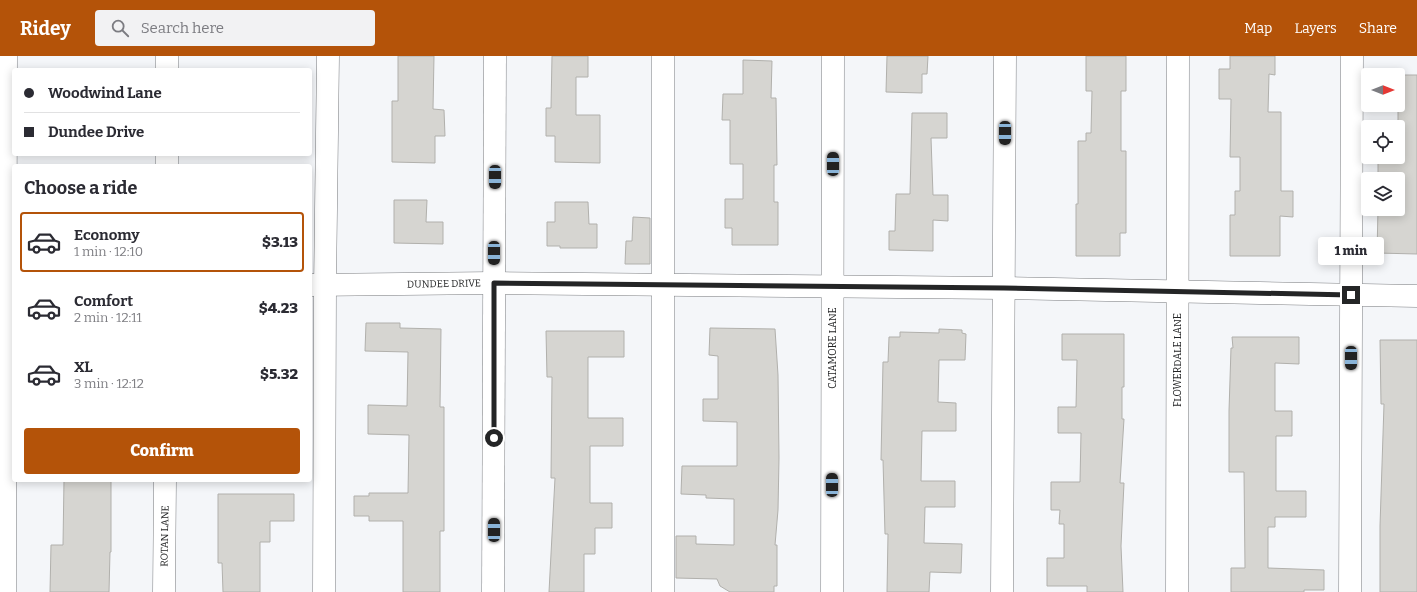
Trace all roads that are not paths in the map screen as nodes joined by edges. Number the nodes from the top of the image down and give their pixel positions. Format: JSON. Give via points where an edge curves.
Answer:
{"nodes":[{"id":1,"x":6,"y":56,"type":"edge"},
{"id":2,"x":167,"y":56,"type":"edge"},
{"id":3,"x":328,"y":56,"type":"edge"},
{"id":4,"x":495,"y":56,"type":"edge"},
{"id":5,"x":663,"y":56,"type":"edge"},
{"id":6,"x":833,"y":56,"type":"edge"},
{"id":7,"x":1005,"y":56,"type":"edge"},
{"id":8,"x":1178,"y":56,"type":"edge"},
{"id":9,"x":1352,"y":56,"type":"edge"},
{"id":10,"x":167,"y":68,"type":"edge"},
{"id":11,"x":6,"y":283,"type":"edge"},
{"id":12,"x":494,"y":283,"type":"junction"},
{"id":13,"x":317,"y":285,"type":"edge"},
{"id":14,"x":663,"y":285,"type":"junction"},
{"id":15,"x":833,"y":287,"type":"junction"},
{"id":16,"x":1004,"y":288,"type":"junction"},
{"id":17,"x":1178,"y":292,"type":"junction"},
{"id":18,"x":1351,"y":295,"type":"junction"},
{"id":19,"x":1417,"y":296,"type":"edge"},
{"id":20,"x":165,"y":482,"type":"edge"},
{"id":21,"x":5,"y":592,"type":"edge"},
{"id":22,"x":164,"y":592,"type":"edge"},
{"id":23,"x":324,"y":592,"type":"edge"},
{"id":24,"x":494,"y":592,"type":"edge"},
{"id":25,"x":663,"y":592,"type":"edge"},
{"id":26,"x":832,"y":592,"type":"edge"},
{"id":27,"x":1002,"y":592,"type":"edge"},
{"id":28,"x":1177,"y":592,"type":"edge"},
{"id":29,"x":1350,"y":592,"type":"edge"}],
"edges":[{"from":1,"to":11,"type":"street"},
{"from":2,"to":10,"type":"street"},
{"from":3,"to":13,"type":"street"},
{"from":4,"to":12,"type":"street"},
{"from":5,"to":14,"type":"street"},
{"from":6,"to":15,"type":"street","name":"CATAMORE LANE"},
{"from":7,"to":16,"type":"street"},
{"from":8,"to":17,"type":"street","name":"FLOWERDALE LANE"},
{"from":9,"to":18,"type":"street"},
{"from":11,"to":21,"type":"street"},
{"from":12,"to":13,"type":"street","name":"DUNDEE DRIVE"},
{"from":12,"to":14,"type":"street","name":"DUNDEE DRIVE"},
{"from":12,"to":24,"type":"street"},
{"from":13,"to":23,"type":"street"},
{"from":14,"to":15,"type":"street","name":"DUNDEE DRIVE"},
{"from":14,"to":25,"type":"street"},
{"from":15,"to":16,"type":"street","name":"DUNDEE DRIVE"},
{"from":15,"to":26,"type":"street","name":"CATAMORE LANE"},
{"from":16,"to":17,"type":"street","name":"DUNDEE DRIVE"},
{"from":16,"to":27,"type":"street"},
{"from":17,"to":18,"type":"street","name":"DUNDEE DRIVE"},
{"from":17,"to":28,"type":"street","name":"FLOWERDALE LANE"},
{"from":18,"to":19,"type":"street","name":"DUNDEE DRIVE"},
{"from":18,"to":29,"type":"street"},
{"from":20,"to":22,"type":"street","name":"ROTAN LANE"}]}
